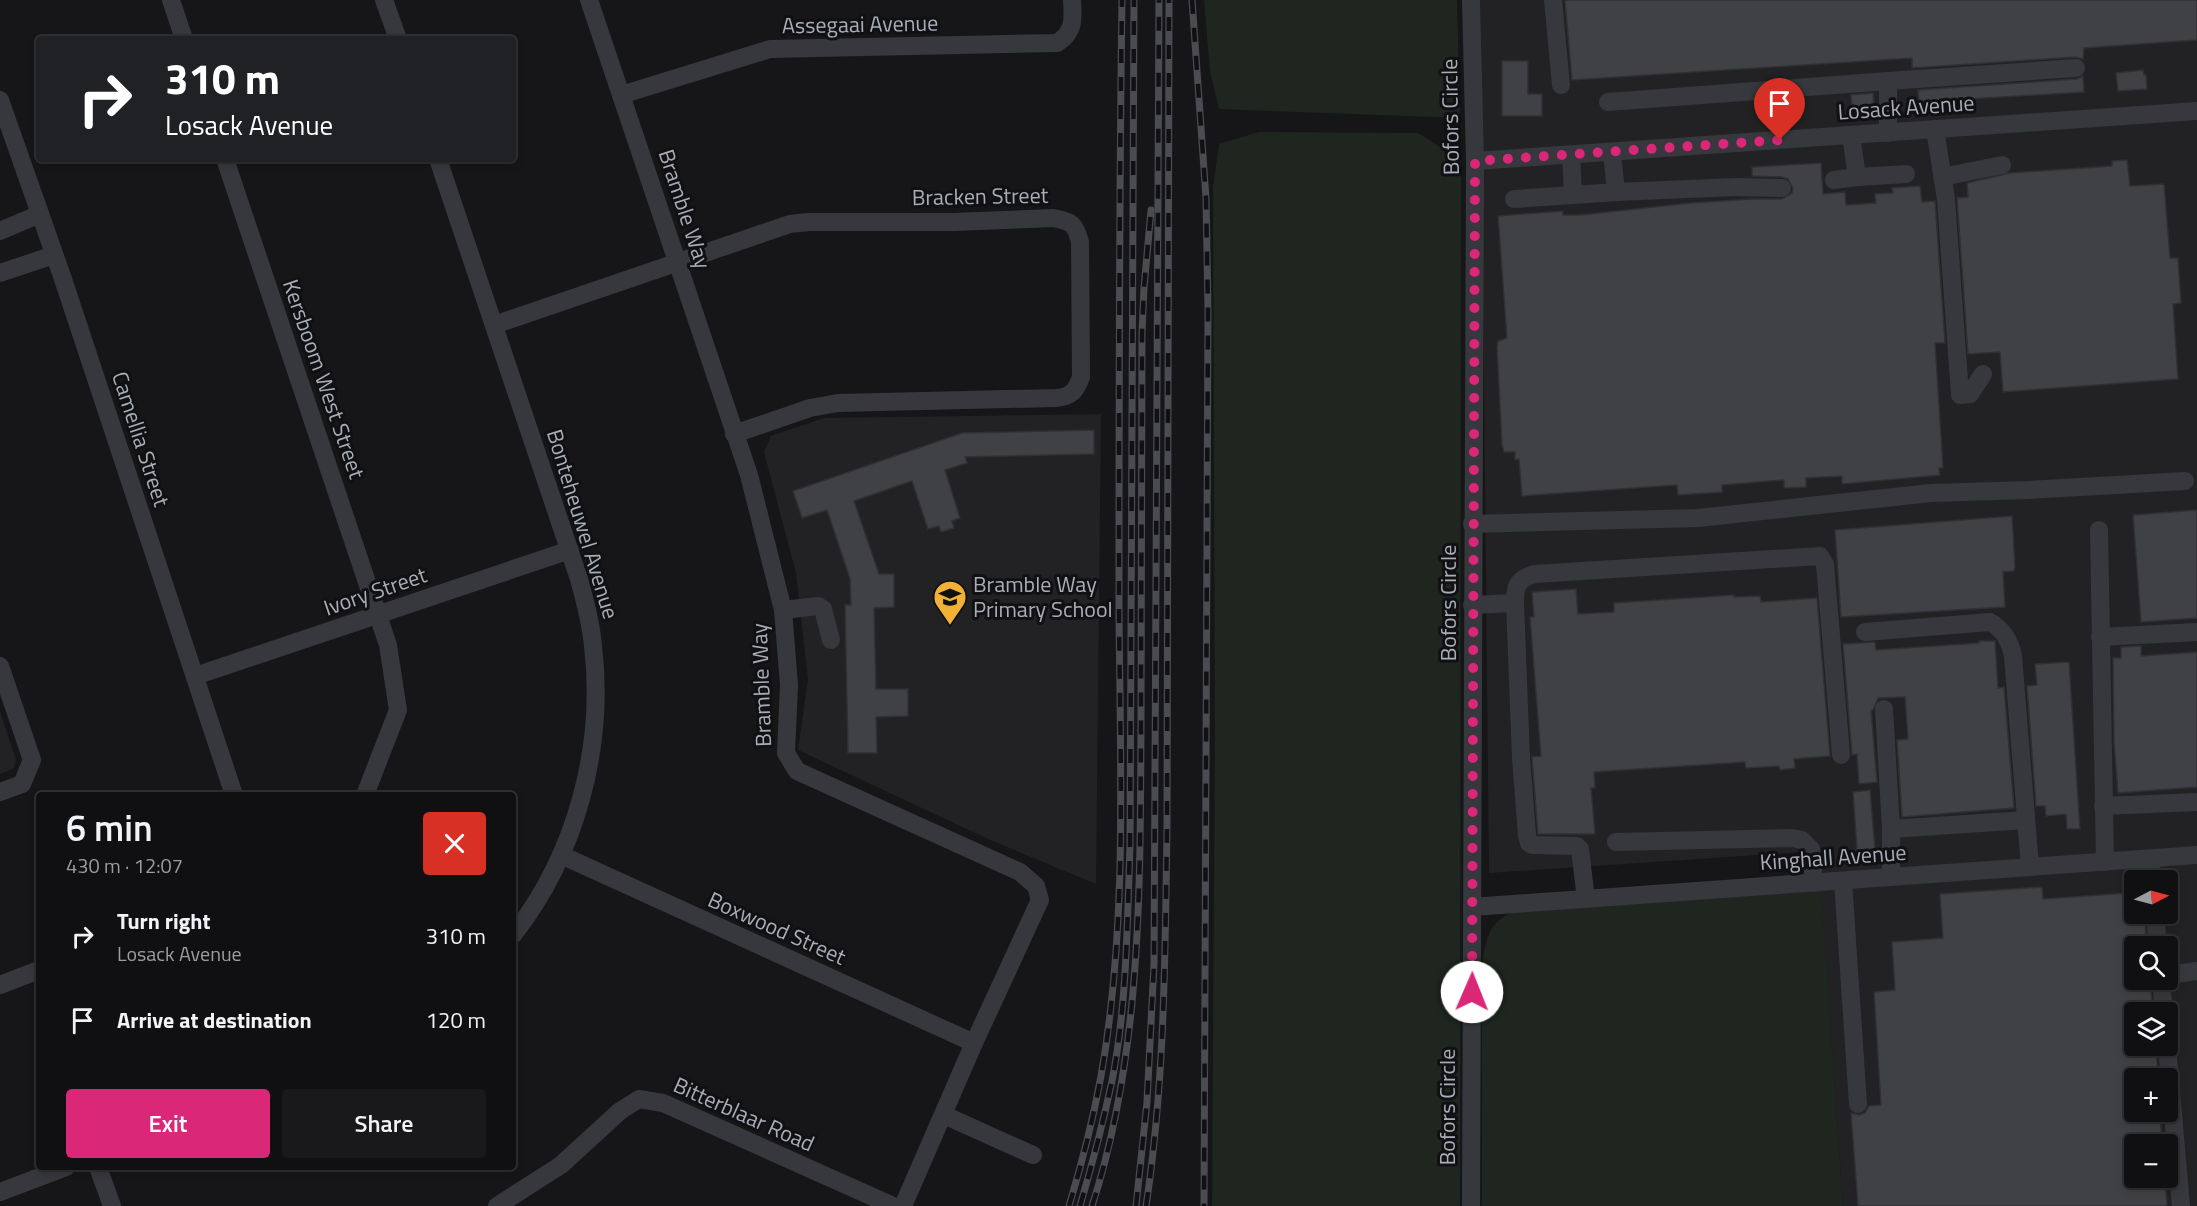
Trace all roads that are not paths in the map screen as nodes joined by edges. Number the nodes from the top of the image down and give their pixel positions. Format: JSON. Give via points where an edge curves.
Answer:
{"nodes":[{"id":1,"x":171,"y":0,"type":"edge"},
{"id":2,"x":384,"y":0,"type":"edge"},
{"id":3,"x":589,"y":0,"type":"edge"},
{"id":4,"x":1072,"y":0,"type":"edge"},
{"id":5,"x":1471,"y":0,"type":"edge"},
{"id":6,"x":1553,"y":0,"type":"edge"},
{"id":7,"x":183,"y":36,"type":"edge"},
{"id":8,"x":397,"y":36,"type":"edge"},
{"id":9,"x":2076,"y":68,"type":"dead end"},
{"id":10,"x":1888,"y":81,"type":"junction"},
{"id":11,"x":1561,"y":85,"type":"dead end"},
{"id":12,"x":621,"y":95,"type":"junction"},
{"id":13,"x":0,"y":100,"type":"edge"},
{"id":14,"x":1608,"y":102,"type":"dead end"},
{"id":15,"x":2197,"y":111,"type":"edge"},
{"id":16,"x":1935,"y":129,"type":"junction"},
{"id":17,"x":1888,"y":132,"type":"junction"},
{"id":18,"x":1851,"y":135,"type":"junction"},
{"id":19,"x":1612,"y":152,"type":"junction"},
{"id":20,"x":1571,"y":154,"type":"junction"},
{"id":21,"x":1475,"y":161,"type":"junction"},
{"id":22,"x":226,"y":162,"type":"edge"},
{"id":23,"x":439,"y":162,"type":"edge"},
{"id":24,"x":2002,"y":165,"type":"dead end"},
{"id":25,"x":1906,"y":174,"type":"dead end"},
{"id":26,"x":1857,"y":177,"type":"junction"},
{"id":27,"x":1942,"y":177,"type":"junction"},
{"id":28,"x":1834,"y":180,"type":"dead end"},
{"id":29,"x":1782,"y":188,"type":"dead end"},
{"id":30,"x":1616,"y":192,"type":"junction"},
{"id":31,"x":1572,"y":195,"type":"junction"},
{"id":32,"x":1514,"y":199,"type":"dead end"},
{"id":33,"x":40,"y":214,"type":"junction"},
{"id":34,"x":0,"y":231,"type":"edge"},
{"id":35,"x":54,"y":255,"type":"junction"},
{"id":36,"x":677,"y":262,"type":"junction"},
{"id":37,"x":0,"y":273,"type":"edge"},
{"id":38,"x":494,"y":325,"type":"junction"},
{"id":39,"x":1983,"y":374,"type":"dead end"},
{"id":40,"x":735,"y":434,"type":"junction"},
{"id":41,"x":2185,"y":481,"type":"dead end"},
{"id":42,"x":1472,"y":524,"type":"junction"},
{"id":43,"x":2099,"y":530,"type":"dead end"},
{"id":44,"x":570,"y":550,"type":"junction"},
{"id":45,"x":1515,"y":603,"type":"junction"},
{"id":46,"x":1472,"y":605,"type":"junction"},
{"id":47,"x":783,"y":610,"type":"junction"},
{"id":48,"x":378,"y":615,"type":"junction"},
{"id":49,"x":1865,"y":632,"type":"dead end"},
{"id":50,"x":2197,"y":632,"type":"edge"},
{"id":51,"x":2100,"y":637,"type":"junction"},
{"id":52,"x":831,"y":640,"type":"dead end"},
{"id":53,"x":0,"y":666,"type":"edge"},
{"id":54,"x":195,"y":676,"type":"junction"},
{"id":55,"x":1884,"y":709,"type":"dead end"},
{"id":56,"x":1841,"y":755,"type":"dead end"},
{"id":57,"x":0,"y":792,"type":"edge"},
{"id":58,"x":233,"y":792,"type":"edge"},
{"id":59,"x":366,"y":792,"type":"edge"},
{"id":60,"x":2197,"y":802,"type":"edge"},
{"id":61,"x":2103,"y":806,"type":"junction"},
{"id":62,"x":2026,"y":820,"type":"junction"},
{"id":63,"x":1891,"y":829,"type":"junction"},
{"id":64,"x":1616,"y":842,"type":"dead end"},
{"id":65,"x":561,"y":855,"type":"junction"},
{"id":66,"x":2197,"y":855,"type":"edge"},
{"id":67,"x":2150,"y":858,"type":"junction"},
{"id":68,"x":2104,"y":862,"type":"junction"},
{"id":69,"x":2030,"y":867,"type":"junction"},
{"id":70,"x":2151,"y":870,"type":"edge"},
{"id":71,"x":1890,"y":878,"type":"junction"},
{"id":72,"x":1843,"y":881,"type":"junction"},
{"id":73,"x":1814,"y":883,"type":"junction"},
{"id":74,"x":1586,"y":899,"type":"junction"},
{"id":75,"x":1472,"y":907,"type":"junction"},
{"id":76,"x":516,"y":931,"type":"edge"},
{"id":77,"x":36,"y":971,"type":"edge"},
{"id":78,"x":2197,"y":971,"type":"edge"},
{"id":79,"x":2178,"y":974,"type":"edge"},
{"id":80,"x":0,"y":985,"type":"edge"},
{"id":81,"x":974,"y":1043,"type":"junction"},
{"id":82,"x":2168,"y":1056,"type":"edge"},
{"id":83,"x":1858,"y":1104,"type":"dead end"},
{"id":84,"x":944,"y":1115,"type":"junction"},
{"id":85,"x":1033,"y":1155,"type":"dead end"},
{"id":86,"x":58,"y":1170,"type":"edge"},
{"id":87,"x":99,"y":1170,"type":"edge"},
{"id":88,"x":0,"y":1192,"type":"edge"},
{"id":89,"x":112,"y":1206,"type":"edge"},
{"id":90,"x":497,"y":1206,"type":"edge"},
{"id":91,"x":893,"y":1206,"type":"edge"},
{"id":92,"x":903,"y":1206,"type":"edge"},
{"id":93,"x":1471,"y":1206,"type":"edge"},
{"id":94,"x":2181,"y":1206,"type":"edge"}],
"edges":[{"from":1,"to":7,"type":"street"},
{"from":2,"to":8,"type":"street"},
{"from":3,"to":12,"type":"street","name":"Bramble Way"},
{"from":4,"to":12,"type":"street","name":"Assegaai Avenue","via":[[1073,24],[1057,43],[770,50]]},
{"from":5,"to":21,"type":"street","name":"Bofors Circle"},
{"from":6,"to":11,"type":"street"},
{"from":9,"to":10,"type":"street"},
{"from":10,"to":14,"type":"street"},
{"from":10,"to":17,"type":"street"},
{"from":12,"to":36,"type":"street","name":"Bramble Way"},
{"from":13,"to":33,"type":"street","name":"Camellia Street"},
{"from":15,"to":16,"type":"street","name":"Losack Avenue"},
{"from":16,"to":17,"type":"street","name":"Losack Avenue"},
{"from":16,"to":27,"type":"street"},
{"from":17,"to":18,"type":"street","name":"Losack Avenue"},
{"from":18,"to":19,"type":"street","name":"Losack Avenue"},
{"from":18,"to":26,"type":"street"},
{"from":19,"to":20,"type":"street","name":"Losack Avenue"},
{"from":19,"to":30,"type":"street"},
{"from":20,"to":21,"type":"street","name":"Losack Avenue"},
{"from":20,"to":31,"type":"street"},
{"from":21,"to":42,"type":"street","name":"Bofors Circle"},
{"from":22,"to":48,"type":"street","name":"Kersboom West Street"},
{"from":23,"to":38,"type":"street","name":"Bonteheuwel Avenue"},
{"from":24,"to":27,"type":"street"},
{"from":25,"to":26,"type":"street"},
{"from":26,"to":28,"type":"street"},
{"from":27,"to":39,"type":"street","via":[[1960,394],[1970,394]]},
{"from":29,"to":30,"type":"street"},
{"from":30,"to":31,"type":"street"},
{"from":31,"to":32,"type":"street"},
{"from":33,"to":34,"type":"street"},
{"from":33,"to":35,"type":"street","name":"Camellia Street"},
{"from":35,"to":37,"type":"street"},
{"from":35,"to":54,"type":"street","name":"Camellia Street"},
{"from":36,"to":38,"type":"street","name":"Bracken Street"},
{"from":36,"to":40,"type":"street","name":"Bramble Way"},
{"from":36,"to":40,"type":"street","name":"Bracken Street","via":[[774,229],[808,222],[1053,218],[1067,220],[1076,227],[1080,242],[1081,377],[1071,394],[1056,398],[818,405]]},
{"from":38,"to":44,"type":"street","name":"Bonteheuwel Avenue"},
{"from":40,"to":47,"type":"street","name":"Bramble Way"},
{"from":41,"to":42,"type":"street","via":[[1931,493],[1698,518]]},
{"from":42,"to":46,"type":"street","name":"Bofors Circle"},
{"from":43,"to":51,"type":"street"},
{"from":44,"to":48,"type":"street","name":"Ivory Street"},
{"from":44,"to":65,"type":"street","name":"Bonteheuwel Avenue","via":[[590,622],[596,686],[588,767]]},
{"from":45,"to":46,"type":"street"},
{"from":45,"to":56,"type":"street","via":[[1519,581],[1535,574],[1820,556],[1827,581]]},
{"from":45,"to":74,"type":"street","via":[[1527,835],[1532,845],[1580,849]]},
{"from":46,"to":75,"type":"street","name":"Bofors Circle"},
{"from":47,"to":52,"type":"street","via":[[818,606],[823,609]]},
{"from":47,"to":81,"type":"street","name":"Bramble Way","via":[[789,685],[786,753],[797,771],[1020,872],[1036,886],[1040,900]]},
{"from":48,"to":54,"type":"street","name":"Ivory Street"},
{"from":48,"to":59,"type":"street","name":"Kersboom West Street","via":[[388,645],[398,710]]},
{"from":49,"to":62,"type":"street","via":[[1990,622],[2003,633],[2013,656]]},
{"from":50,"to":51,"type":"street"},
{"from":51,"to":61,"type":"street"},
{"from":53,"to":57,"type":"street","via":[[32,760],[22,784]]},
{"from":54,"to":58,"type":"street","name":"Camellia Street"},
{"from":55,"to":63,"type":"street"},
{"from":60,"to":61,"type":"street"},
{"from":61,"to":68,"type":"street"},
{"from":62,"to":63,"type":"street"},
{"from":62,"to":69,"type":"street"},
{"from":63,"to":71,"type":"street"},
{"from":64,"to":73,"type":"street","via":[[1802,840],[1811,849]]},
{"from":65,"to":76,"type":"street","name":"Bonteheuwel Avenue"},
{"from":65,"to":81,"type":"street","name":"Boxwood Street"},
{"from":66,"to":67,"type":"street","name":"Kinghall Avenue"},
{"from":67,"to":68,"type":"street","name":"Kinghall Avenue"},
{"from":67,"to":70,"type":"street"},
{"from":68,"to":69,"type":"street","name":"Kinghall Avenue"},
{"from":69,"to":71,"type":"street","name":"Kinghall Avenue"},
{"from":71,"to":72,"type":"street","name":"Kinghall Avenue"},
{"from":72,"to":73,"type":"street","name":"Kinghall Avenue"},
{"from":72,"to":83,"type":"street"},
{"from":73,"to":74,"type":"street","name":"Kinghall Avenue"},
{"from":74,"to":75,"type":"street","name":"Kinghall Avenue"},
{"from":75,"to":93,"type":"street","name":"Bofors Circle"},
{"from":77,"to":80,"type":"street"},
{"from":78,"to":79,"type":"street"},
{"from":81,"to":84,"type":"street","name":"Bramble Way"},
{"from":82,"to":94,"type":"street"},
{"from":84,"to":85,"type":"street"},
{"from":84,"to":92,"type":"street","name":"Bramble Way"},
{"from":86,"to":88,"type":"street"},
{"from":87,"to":89,"type":"street"},
{"from":90,"to":91,"type":"street","name":"Bitterblaar Road","via":[[561,1165],[620,1111],[639,1099],[663,1103]]}]}
